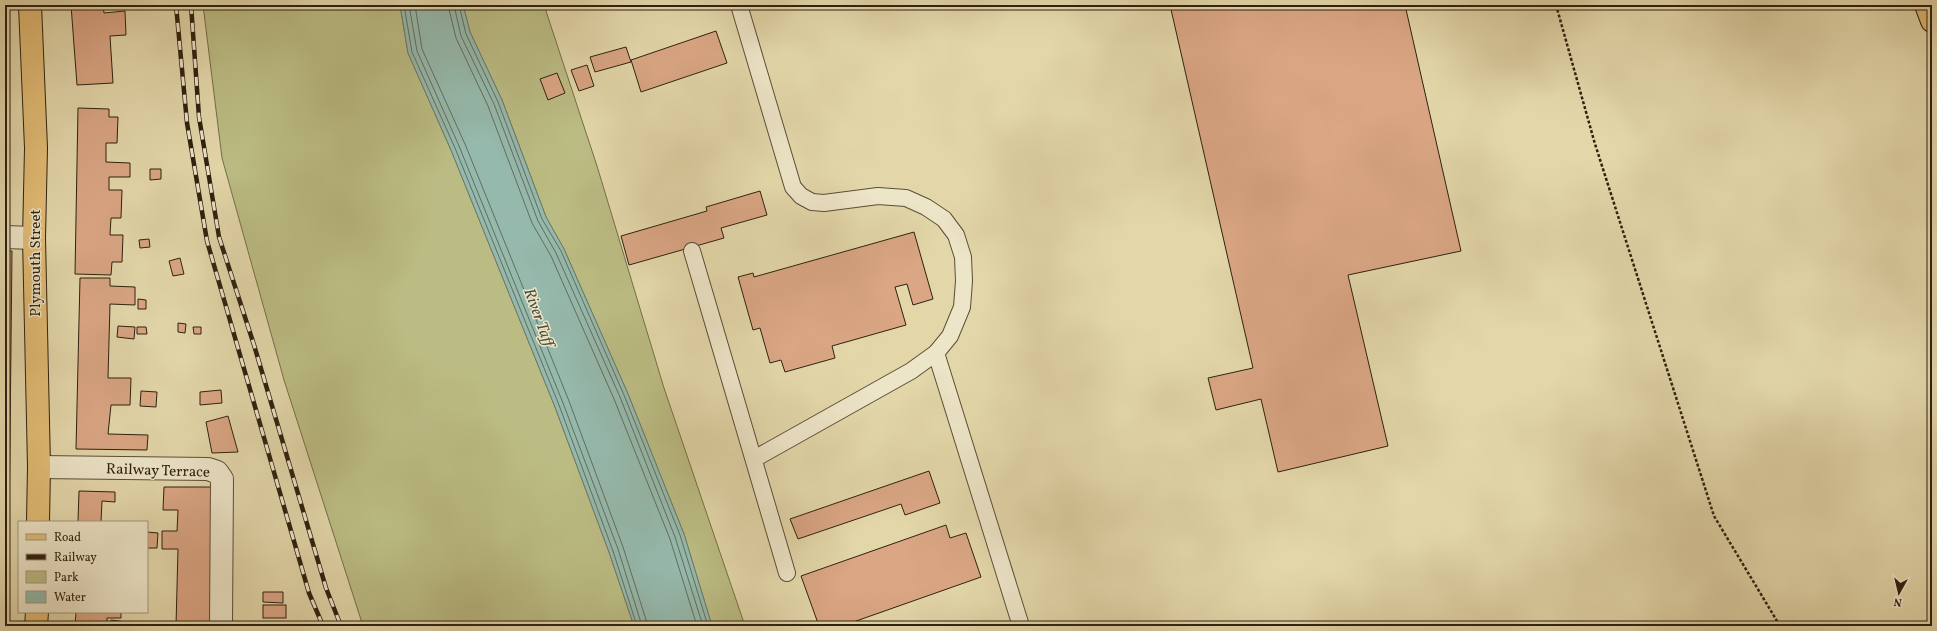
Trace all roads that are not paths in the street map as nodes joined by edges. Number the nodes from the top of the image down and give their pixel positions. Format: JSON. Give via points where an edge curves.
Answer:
{"nodes":[{"id":1,"x":30,"y":5,"type":"edge"},
{"id":2,"x":739,"y":5,"type":"edge"},
{"id":3,"x":1926,"y":5,"type":"edge"},
{"id":4,"x":1932,"y":21,"type":"edge"},
{"id":5,"x":5,"y":237,"type":"edge"},
{"id":6,"x":34,"y":238,"type":"junction"},
{"id":7,"x":692,"y":251,"type":"dead end"},
{"id":8,"x":936,"y":353,"type":"junction"},
{"id":9,"x":754,"y":459,"type":"junction"},
{"id":10,"x":39,"y":467,"type":"junction"},
{"id":11,"x":38,"y":521,"type":"edge"},
{"id":12,"x":787,"y":573,"type":"dead end"},
{"id":13,"x":36,"y":613,"type":"edge"},
{"id":14,"x":36,"y":626,"type":"edge"},
{"id":15,"x":221,"y":626,"type":"edge"},
{"id":16,"x":1021,"y":626,"type":"edge"}],
"edges":[{"from":1,"to":6,"type":"main road","name":"Plymouth Street","via":[[36,148]]},
{"from":2,"to":8,"type":"lane","via":[[793,187],[801,196],[812,202],[824,204],[878,196],[906,198],[944,219],[956,235],[963,257],[962,307],[950,336]]},
{"from":3,"to":4,"type":"main road"},
{"from":5,"to":6,"type":"street"},
{"from":6,"to":10,"type":"main road","name":"Plymouth Street"},
{"from":7,"to":9,"type":"lane"},
{"from":8,"to":9,"type":"lane","via":[[910,371]]},
{"from":8,"to":16,"type":"lane"},
{"from":9,"to":12,"type":"lane"},
{"from":10,"to":11,"type":"main road","name":"Plymouth Street"},
{"from":10,"to":15,"type":"street","name":"Railway Terrace","via":[[208,469],[217,472],[222,479]]},
{"from":13,"to":14,"type":"main road"}]}
